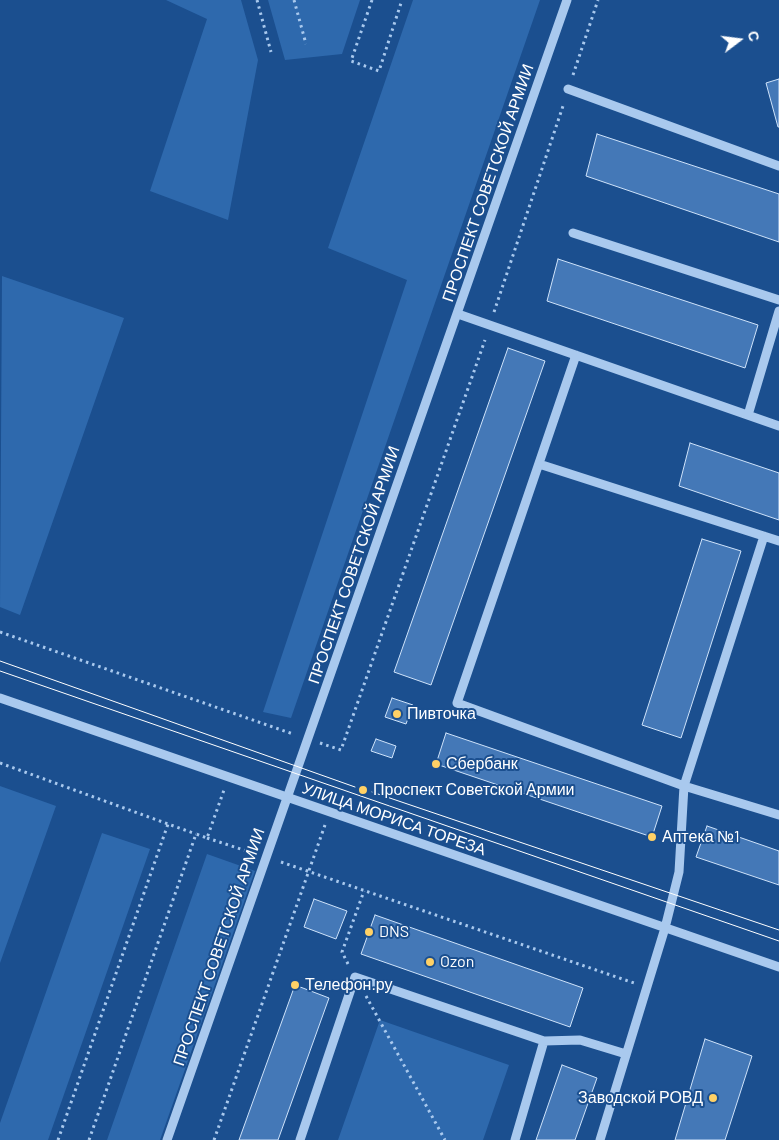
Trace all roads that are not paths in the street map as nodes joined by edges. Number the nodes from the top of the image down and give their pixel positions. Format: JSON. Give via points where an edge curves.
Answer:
{"nodes":[{"id":1,"x":567,"y":0,"type":"edge"},
{"id":2,"x":568,"y":89,"type":"road end"},
{"id":3,"x":779,"y":166,"type":"edge"},
{"id":4,"x":573,"y":233,"type":"dead end"},
{"id":5,"x":779,"y":300,"type":"edge"},
{"id":6,"x":779,"y":311,"type":"edge"},
{"id":7,"x":458,"y":314,"type":"junction"},
{"id":8,"x":576,"y":355,"type":"junction"},
{"id":9,"x":748,"y":415,"type":"junction"},
{"id":10,"x":779,"y":426,"type":"edge"},
{"id":11,"x":539,"y":464,"type":"junction"},
{"id":12,"x":764,"y":536,"type":"junction"},
{"id":13,"x":779,"y":541,"type":"edge"},
{"id":14,"x":0,"y":698,"type":"edge"},
{"id":15,"x":684,"y":786,"type":"junction"},
{"id":16,"x":287,"y":798,"type":"junction"},
{"id":17,"x":779,"y":815,"type":"edge"},
{"id":18,"x":665,"y":928,"type":"junction"},
{"id":19,"x":779,"y":967,"type":"edge"},
{"id":20,"x":544,"y":1041,"type":"junction"},
{"id":21,"x":626,"y":1054,"type":"junction"},
{"id":22,"x":167,"y":1140,"type":"edge"},
{"id":23,"x":300,"y":1140,"type":"edge"},
{"id":24,"x":515,"y":1140,"type":"edge"},
{"id":25,"x":600,"y":1140,"type":"edge"}],
"edges":[{"from":1,"to":7,"type":"street","name":"ПРОСПЕКТ СОВЕТСКОЙ АРМИИ"},
{"from":2,"to":3,"type":"street"},
{"from":4,"to":5,"type":"street"},
{"from":6,"to":9,"type":"street"},
{"from":7,"to":8,"type":"street"},
{"from":7,"to":16,"type":"street","name":"ПРОСПЕКТ СОВЕТСКОЙ АРМИИ"},
{"from":8,"to":9,"type":"street"},
{"from":8,"to":11,"type":"street"},
{"from":9,"to":10,"type":"street"},
{"from":11,"to":12,"type":"street"},
{"from":11,"to":15,"type":"street","via":[[457,702]]},
{"from":12,"to":13,"type":"street"},
{"from":12,"to":15,"type":"street"},
{"from":14,"to":16,"type":"street","name":"УЛИЦА МОРИСА ТОРЕЗА"},
{"from":15,"to":17,"type":"street"},
{"from":15,"to":18,"type":"street","via":[[679,872]]},
{"from":16,"to":18,"type":"street","name":"УЛИЦА МОРИСА ТОРЕЗА"},
{"from":16,"to":22,"type":"street","name":"ПРОСПЕКТ СОВЕТСКОЙ АРМИИ"},
{"from":18,"to":19,"type":"street","name":"УЛИЦА МОРИСА ТОРЕЗА"},
{"from":18,"to":21,"type":"street"},
{"from":20,"to":21,"type":"street","via":[[580,1040]]},
{"from":20,"to":23,"type":"street","via":[[355,977]]},
{"from":20,"to":24,"type":"street"},
{"from":21,"to":25,"type":"street"}]}
